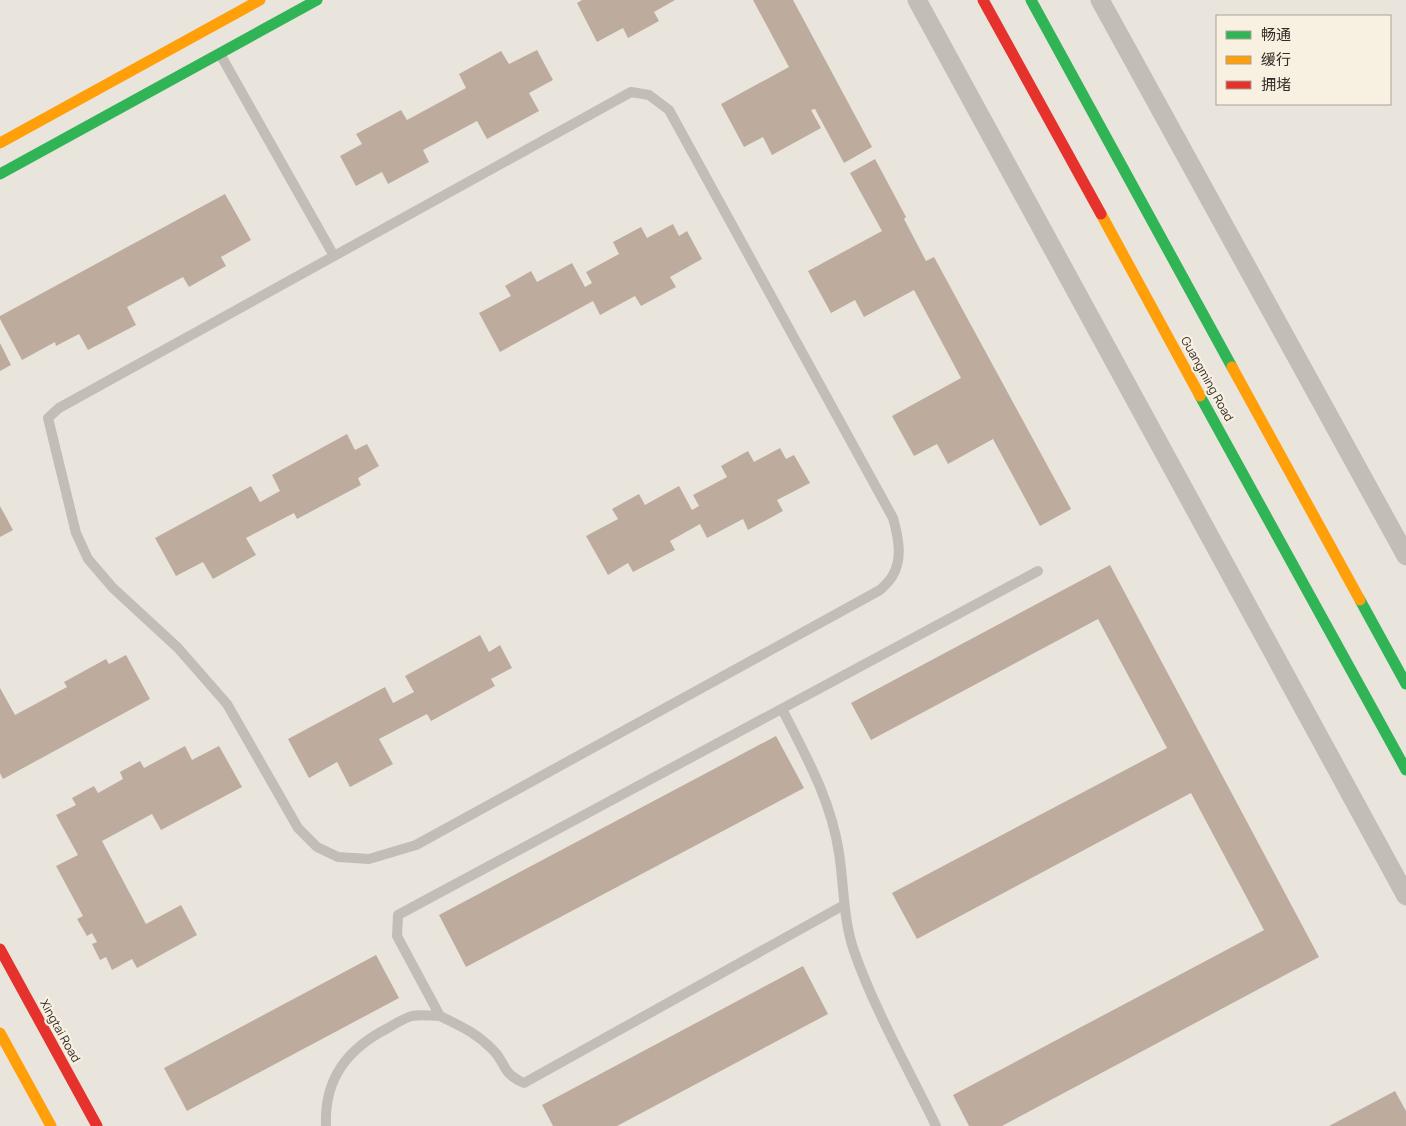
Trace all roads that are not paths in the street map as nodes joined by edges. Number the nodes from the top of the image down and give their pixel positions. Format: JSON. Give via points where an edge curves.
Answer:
{"nodes":[{"id":1,"x":260,"y":0,"type":"edge"},
{"id":2,"x":318,"y":0,"type":"edge"},
{"id":3,"x":918,"y":0,"type":"edge"},
{"id":4,"x":983,"y":0,"type":"edge"},
{"id":5,"x":1031,"y":0,"type":"edge"},
{"id":6,"x":1100,"y":0,"type":"edge"},
{"id":7,"x":220,"y":54,"type":"junction"},
{"id":8,"x":174,"y":63,"type":"junction"},
{"id":9,"x":0,"y":142,"type":"edge"},
{"id":10,"x":0,"y":174,"type":"edge"},
{"id":11,"x":334,"y":256,"type":"junction"},
{"id":12,"x":1406,"y":556,"type":"edge"},
{"id":13,"x":1038,"y":571,"type":"dead end"},
{"id":14,"x":1406,"y":684,"type":"edge"},
{"id":15,"x":782,"y":708,"type":"junction"},
{"id":16,"x":1406,"y":770,"type":"edge"},
{"id":17,"x":1406,"y":896,"type":"edge"},
{"id":18,"x":844,"y":905,"type":"junction"},
{"id":19,"x":0,"y":949,"type":"edge"},
{"id":20,"x":440,"y":1016,"type":"junction"},
{"id":21,"x":0,"y":1033,"type":"edge"},
{"id":22,"x":51,"y":1126,"type":"edge"},
{"id":23,"x":97,"y":1126,"type":"edge"},
{"id":24,"x":326,"y":1126,"type":"edge"},
{"id":25,"x":936,"y":1126,"type":"edge"}],
"edges":[{"from":1,"to":8,"type":"main road"},
{"from":2,"to":7,"type":"main road"},
{"from":3,"to":17,"type":"street"},
{"from":4,"to":16,"type":"main road","name":"Guangming Road"},
{"from":5,"to":14,"type":"main road"},
{"from":6,"to":12,"type":"street"},
{"from":7,"to":8,"type":"main road"},
{"from":7,"to":11,"type":"lane"},
{"from":8,"to":9,"type":"main road"},
{"from":8,"to":10,"type":"main road"},
{"from":11,"to":11,"type":"lane","via":[[59,408],[48,418],[76,533],[88,559],[112,588],[178,648],[227,704],[298,828],[317,847],[338,857],[368,860],[416,845],[880,590],[893,575],[899,539],[893,518],[669,110],[649,95],[631,92]]},
{"from":13,"to":15,"type":"lane"},
{"from":15,"to":18,"type":"lane","via":[[826,799],[839,853]]},
{"from":15,"to":20,"type":"lane","via":[[398,915],[397,936]]},
{"from":18,"to":20,"type":"lane","via":[[524,1083],[513,1078],[495,1052],[473,1032]]},
{"from":18,"to":25,"type":"lane","via":[[853,949],[874,1002]]},
{"from":19,"to":23,"type":"main road","name":"Xingtai Road"},
{"from":20,"to":24,"type":"lane","via":[[412,1016],[372,1036],[346,1059],[330,1086]]},
{"from":21,"to":22,"type":"main road"}]}
